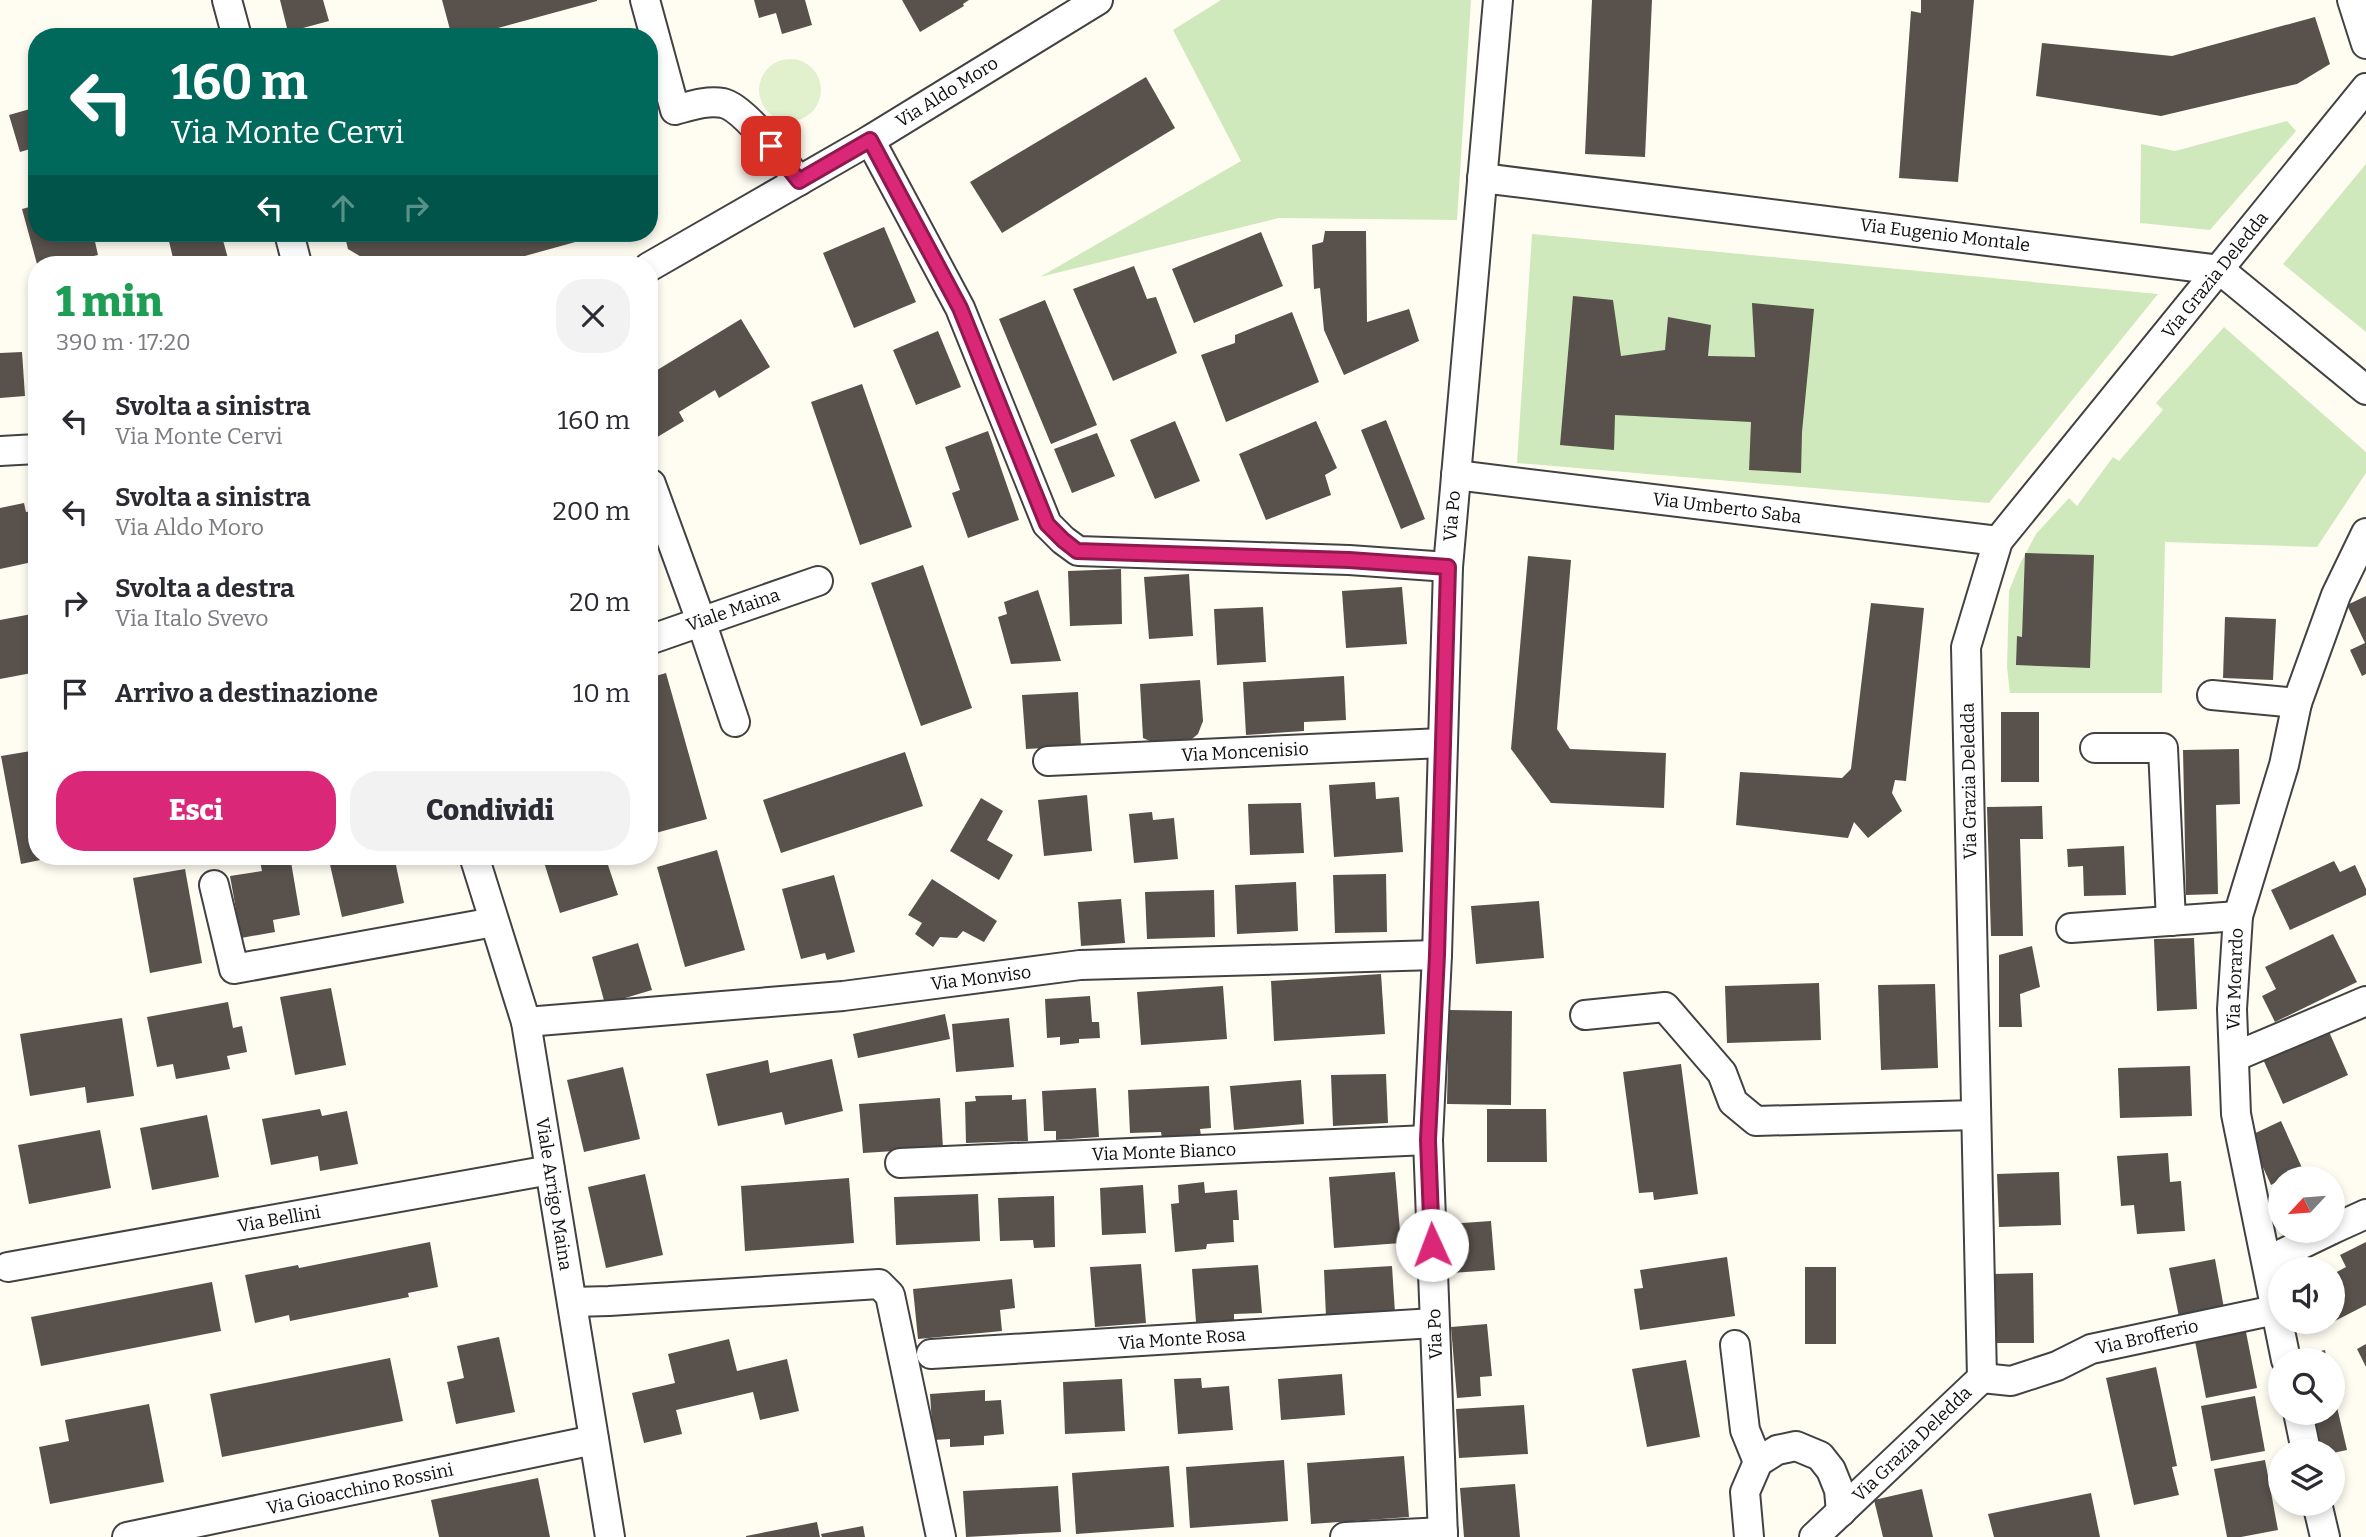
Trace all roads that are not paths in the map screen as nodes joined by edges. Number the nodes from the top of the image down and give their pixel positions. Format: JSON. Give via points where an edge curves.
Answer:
{"nodes":[{"id":1,"x":227,"y":0,"type":"edge"},
{"id":2,"x":645,"y":0,"type":"edge"},
{"id":3,"x":1098,"y":0,"type":"edge"},
{"id":4,"x":1497,"y":0,"type":"edge"},
{"id":5,"x":2352,"y":0,"type":"edge"},
{"id":6,"x":235,"y":28,"type":"edge"},
{"id":7,"x":653,"y":28,"type":"edge"},
{"id":8,"x":2366,"y":44,"type":"edge"},
{"id":9,"x":658,"y":48,"type":"edge"},
{"id":10,"x":2366,"y":88,"type":"edge"},
{"id":11,"x":870,"y":140,"type":"junction"},
{"id":12,"x":1482,"y":178,"type":"junction"},
{"id":13,"x":799,"y":181,"type":"junction"},
{"id":14,"x":658,"y":262,"type":"edge"},
{"id":15,"x":2220,"y":270,"type":"junction"},
{"id":16,"x":2366,"y":390,"type":"edge"},
{"id":17,"x":28,"y":449,"type":"edge"},
{"id":18,"x":0,"y":451,"type":"edge"},
{"id":19,"x":1456,"y":475,"type":"junction"},
{"id":20,"x":658,"y":503,"type":"edge"},
{"id":21,"x":2366,"y":533,"type":"edge"},
{"id":22,"x":1998,"y":541,"type":"junction"},
{"id":23,"x":1448,"y":567,"type":"junction"},
{"id":24,"x":818,"y":581,"type":"dead end"},
{"id":25,"x":701,"y":621,"type":"junction"},
{"id":26,"x":658,"y":637,"type":"edge"},
{"id":27,"x":2212,"y":695,"type":"dead end"},
{"id":28,"x":2297,"y":703,"type":"junction"},
{"id":29,"x":735,"y":722,"type":"dead end"},
{"id":30,"x":1442,"y":743,"type":"junction"},
{"id":31,"x":2095,"y":748,"type":"dead end"},
{"id":32,"x":1048,"y":761,"type":"dead end"},
{"id":33,"x":477,"y":865,"type":"edge"},
{"id":34,"x":214,"y":885,"type":"dead end"},
{"id":35,"x":2238,"y":916,"type":"junction"},
{"id":36,"x":2171,"y":920,"type":"junction"},
{"id":37,"x":494,"y":922,"type":"junction"},
{"id":38,"x":2071,"y":928,"type":"dead end"},
{"id":39,"x":1437,"y":955,"type":"junction"},
{"id":40,"x":2366,"y":1001,"type":"edge"},
{"id":41,"x":1585,"y":1015,"type":"dead end"},
{"id":42,"x":526,"y":1022,"type":"junction"},
{"id":43,"x":2234,"y":1057,"type":"junction"},
{"id":44,"x":1976,"y":1115,"type":"junction"},
{"id":45,"x":1428,"y":1140,"type":"junction"},
{"id":46,"x":900,"y":1163,"type":"dead end"},
{"id":47,"x":550,"y":1170,"type":"junction"},
{"id":48,"x":2366,"y":1213,"type":"edge"},
{"id":49,"x":2345,"y":1224,"type":"edge"},
{"id":50,"x":2305,"y":1243,"type":"edge"},
{"id":51,"x":2267,"y":1261,"type":"junction"},
{"id":52,"x":8,"y":1267,"type":"dead end"},
{"id":53,"x":2268,"y":1267,"type":"edge"},
{"id":54,"x":572,"y":1302,"type":"junction"},
{"id":55,"x":2268,"y":1311,"type":"edge"},
{"id":56,"x":1434,"y":1323,"type":"junction"},
{"id":57,"x":1735,"y":1345,"type":"dead end"},
{"id":58,"x":931,"y":1354,"type":"dead end"},
{"id":59,"x":1982,"y":1378,"type":"junction"},
{"id":60,"x":594,"y":1440,"type":"junction"},
{"id":61,"x":1758,"y":1462,"type":"junction"},
{"id":62,"x":1841,"y":1511,"type":"junction"},
{"id":63,"x":2320,"y":1516,"type":"edge"},
{"id":64,"x":1443,"y":1534,"type":"edge"},
{"id":65,"x":127,"y":1537,"type":"edge"},
{"id":66,"x":610,"y":1537,"type":"edge"},
{"id":67,"x":941,"y":1537,"type":"edge"},
{"id":68,"x":1345,"y":1537,"type":"edge"},
{"id":69,"x":1749,"y":1537,"type":"edge"},
{"id":70,"x":1814,"y":1537,"type":"edge"},
{"id":71,"x":2325,"y":1537,"type":"edge"}],
"edges":[{"from":1,"to":6,"type":"street"},
{"from":2,"to":7,"type":"street"},
{"from":3,"to":11,"type":"street","name":"Via Aldo Moro"},
{"from":4,"to":12,"type":"street","name":"Via Po"},
{"from":5,"to":8,"type":"street"},
{"from":9,"to":13,"type":"street","via":[[675,110],[697,103],[725,103],[758,128]]},
{"from":10,"to":15,"type":"street","name":"Via Grazia Deledda"},
{"from":11,"to":13,"type":"street","name":"Via Aldo Moro"},
{"from":11,"to":23,"type":"street","via":[[960,308],[1047,524],[1077,551]]},
{"from":12,"to":15,"type":"street","name":"Via Eugenio Montale"},
{"from":12,"to":19,"type":"street","name":"Via Po"},
{"from":13,"to":14,"type":"street","name":"Via Aldo Moro"},
{"from":15,"to":16,"type":"street"},
{"from":15,"to":22,"type":"street","name":"Via Grazia Deledda"},
{"from":17,"to":18,"type":"street"},
{"from":19,"to":22,"type":"street","name":"Via Umberto Saba"},
{"from":19,"to":23,"type":"street","name":"Via Po"},
{"from":20,"to":25,"type":"street"},
{"from":21,"to":28,"type":"street","name":"Via Morardo","via":[[2336,595]]},
{"from":22,"to":44,"type":"street","name":"Via Grazia Deledda","via":[[1966,648]]},
{"from":23,"to":30,"type":"street","name":"Via Po"},
{"from":24,"to":25,"type":"street","name":"Viale Maina"},
{"from":25,"to":26,"type":"street","name":"Viale Maina"},
{"from":25,"to":29,"type":"street"},
{"from":27,"to":28,"type":"street"},
{"from":28,"to":35,"type":"street","name":"Via Morardo","via":[[2284,765]]},
{"from":30,"to":32,"type":"street","name":"Via Moncenisio"},
{"from":30,"to":39,"type":"street","name":"Via Po"},
{"from":31,"to":36,"type":"street","via":[[2163,748]]},
{"from":33,"to":37,"type":"street","name":"Viale Arrigo Maina"},
{"from":34,"to":37,"type":"street","via":[[234,969]]},
{"from":35,"to":36,"type":"street"},
{"from":35,"to":43,"type":"street","name":"Via Morardo"},
{"from":36,"to":38,"type":"street"},
{"from":37,"to":42,"type":"street","name":"Viale Arrigo Maina"},
{"from":39,"to":42,"type":"street","name":"Via Monviso","via":[[1080,965],[843,996]]},
{"from":39,"to":45,"type":"street","name":"Via Po"},
{"from":40,"to":43,"type":"street"},
{"from":41,"to":44,"type":"street","via":[[1665,1007],[1723,1073],[1733,1102],[1756,1121]]},
{"from":42,"to":47,"type":"street","name":"Viale Arrigo Maina"},
{"from":43,"to":51,"type":"street","name":"Via Morardo","via":[[2236,1114]]},
{"from":44,"to":59,"type":"street","name":"Via Grazia Deledda"},
{"from":45,"to":46,"type":"street","name":"Via Monte Bianco"},
{"from":45,"to":56,"type":"street","name":"Via Po"},
{"from":47,"to":52,"type":"street","name":"Via Bellini"},
{"from":47,"to":54,"type":"street","name":"Viale Arrigo Maina"},
{"from":48,"to":49,"type":"street"},
{"from":50,"to":51,"type":"street"},
{"from":51,"to":53,"type":"street","name":"Via Morardo"},
{"from":54,"to":60,"type":"street","name":"Viale Arrigo Maina"},
{"from":54,"to":67,"type":"street","via":[[878,1284],[890,1295]]},
{"from":55,"to":59,"type":"street","name":"Via Brofferio","via":[[2091,1349],[2011,1381]]},
{"from":56,"to":58,"type":"street","name":"Via Monte Rosa"},
{"from":56,"to":64,"type":"street","name":"Via Po"},
{"from":57,"to":61,"type":"street","via":[[1745,1430]]},
{"from":59,"to":62,"type":"street","name":"Via Grazia Deledda"},
{"from":60,"to":65,"type":"street","name":"Via Gioacchino Rossini"},
{"from":60,"to":66,"type":"street","name":"Viale Arrigo Maina"},
{"from":61,"to":62,"type":"street","via":[[1777,1450],[1796,1446],[1820,1456],[1831,1469]]},
{"from":61,"to":69,"type":"street","via":[[1745,1492]]},
{"from":62,"to":70,"type":"street","name":"Via Grazia Deledda"},
{"from":63,"to":71,"type":"street"},
{"from":64,"to":68,"type":"street"}]}
